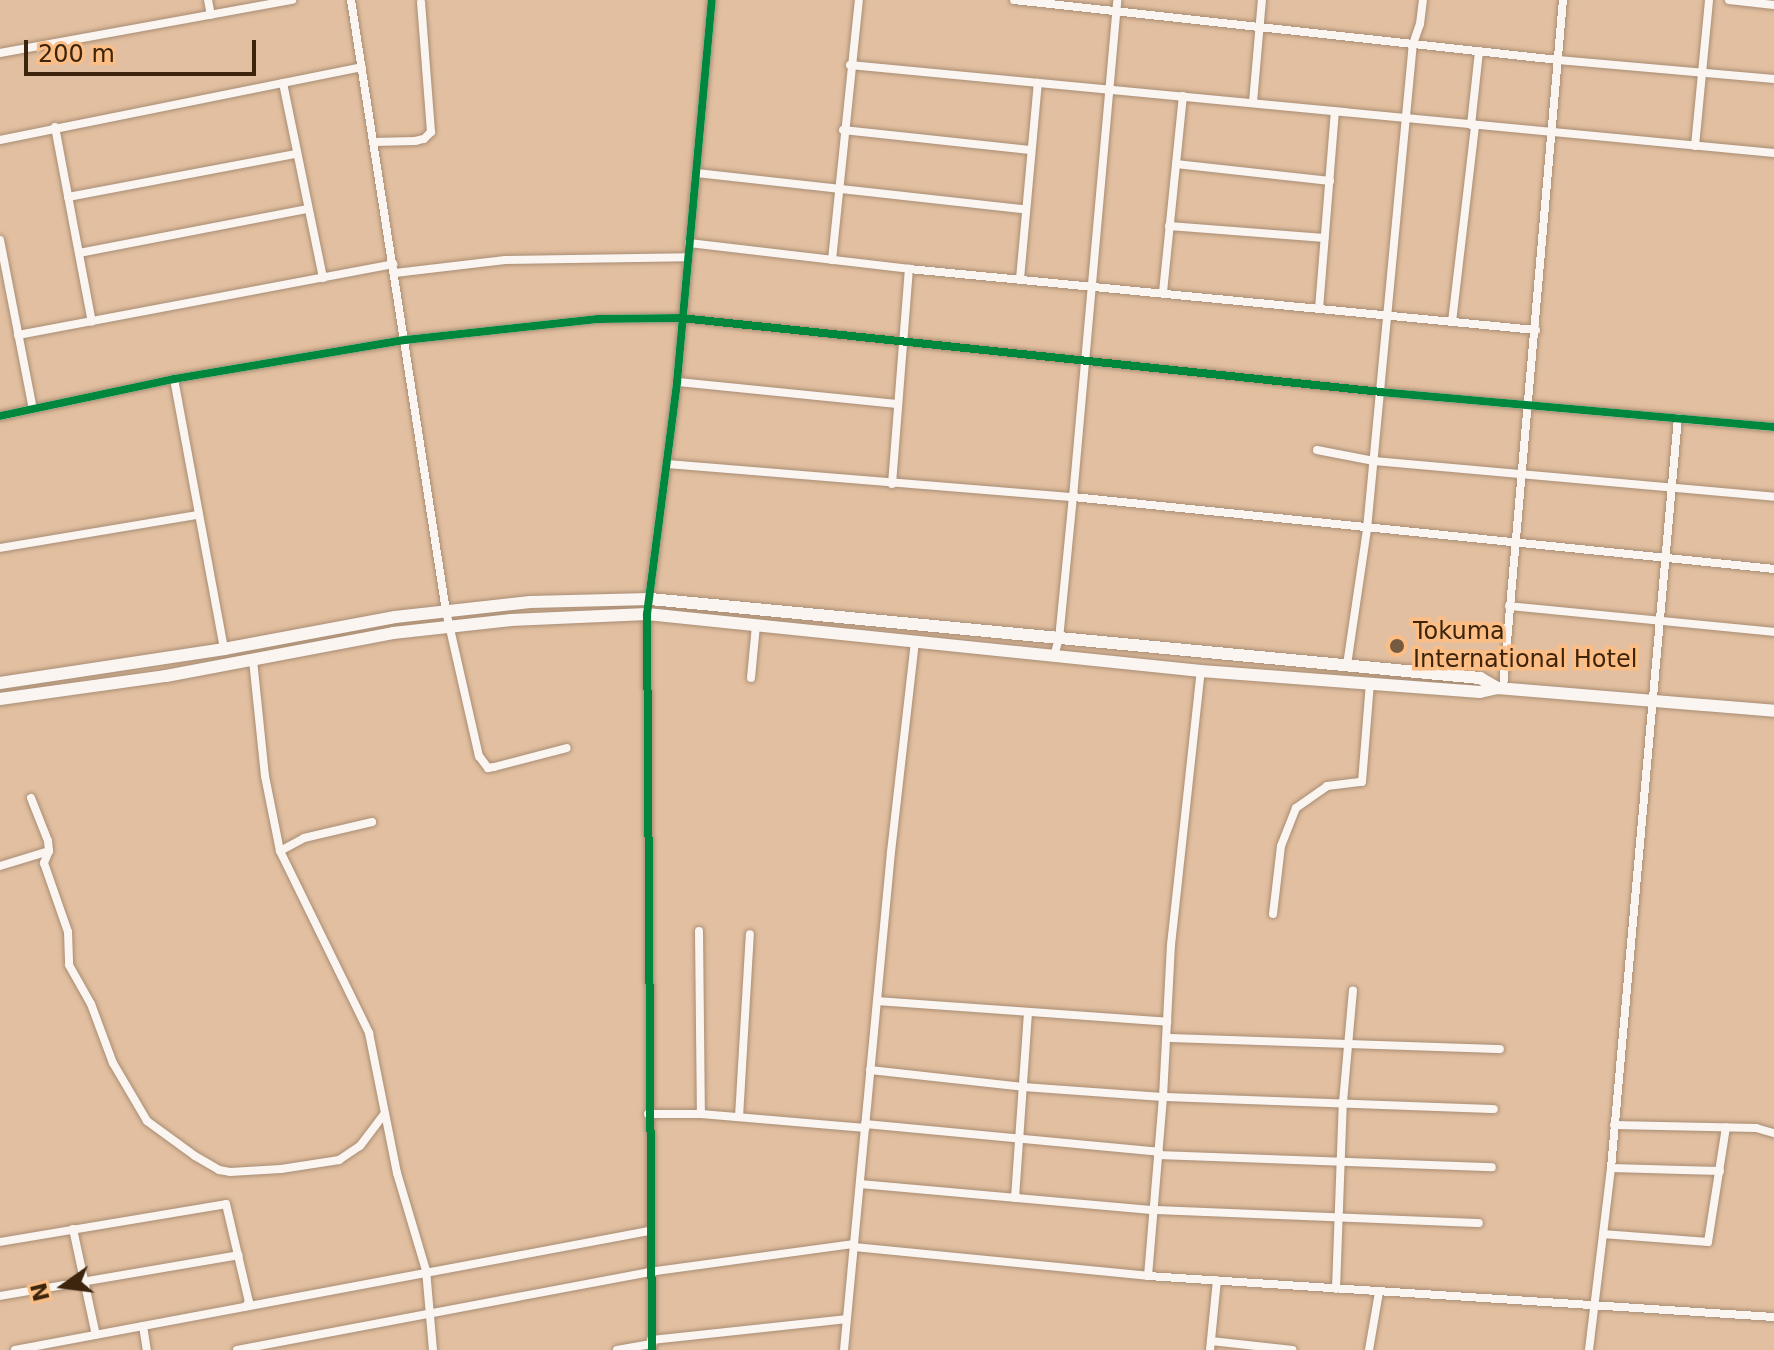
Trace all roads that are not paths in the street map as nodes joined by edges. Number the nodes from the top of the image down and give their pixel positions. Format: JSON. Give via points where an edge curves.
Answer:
{"nodes":[{"id":1,"x":208,"y":0,"type":"edge"},
{"id":2,"x":292,"y":0,"type":"edge"},
{"id":3,"x":351,"y":0,"type":"edge"},
{"id":4,"x":712,"y":0,"type":"edge"},
{"id":5,"x":859,"y":0,"type":"edge"},
{"id":6,"x":1014,"y":0,"type":"edge"},
{"id":7,"x":1117,"y":0,"type":"edge"},
{"id":8,"x":1262,"y":0,"type":"edge"},
{"id":9,"x":1423,"y":0,"type":"edge"},
{"id":10,"x":1563,"y":0,"type":"edge"},
{"id":11,"x":1709,"y":0,"type":"edge"},
{"id":12,"x":1729,"y":0,"type":"edge"},
{"id":13,"x":421,"y":2,"type":"dead end"},
{"id":14,"x":1774,"y":5,"type":"edge"},
{"id":15,"x":1117,"y":11,"type":"junction"},
{"id":16,"x":211,"y":15,"type":"junction"},
{"id":17,"x":1258,"y":28,"type":"junction"},
{"id":18,"x":1413,"y":44,"type":"junction"},
{"id":19,"x":1479,"y":51,"type":"junction"},
{"id":20,"x":0,"y":53,"type":"edge"},
{"id":21,"x":1558,"y":60,"type":"junction"},
{"id":22,"x":850,"y":65,"type":"junction"},
{"id":23,"x":362,"y":67,"type":"junction"},
{"id":24,"x":1702,"y":72,"type":"junction"},
{"id":25,"x":1774,"y":79,"type":"edge"},
{"id":26,"x":283,"y":83,"type":"junction"},
{"id":27,"x":1038,"y":83,"type":"junction"},
{"id":28,"x":1108,"y":89,"type":"junction"},
{"id":29,"x":1183,"y":96,"type":"junction"},
{"id":30,"x":1253,"y":102,"type":"junction"},
{"id":31,"x":1335,"y":112,"type":"junction"},
{"id":32,"x":1406,"y":121,"type":"junction"},
{"id":33,"x":1473,"y":125,"type":"junction"},
{"id":34,"x":55,"y":127,"type":"junction"},
{"id":35,"x":843,"y":130,"type":"junction"},
{"id":36,"x":1553,"y":133,"type":"junction"},
{"id":37,"x":0,"y":140,"type":"edge"},
{"id":38,"x":374,"y":142,"type":"junction"},
{"id":39,"x":1695,"y":146,"type":"junction"},
{"id":40,"x":1030,"y":150,"type":"junction"},
{"id":41,"x":1774,"y":153,"type":"edge"},
{"id":42,"x":296,"y":154,"type":"junction"},
{"id":43,"x":1176,"y":164,"type":"junction"},
{"id":44,"x":696,"y":173,"type":"junction"},
{"id":45,"x":1330,"y":181,"type":"junction"},
{"id":46,"x":837,"y":189,"type":"junction"},
{"id":47,"x":68,"y":197,"type":"junction"},
{"id":48,"x":308,"y":209,"type":"junction"},
{"id":49,"x":1024,"y":209,"type":"junction"},
{"id":50,"x":1169,"y":226,"type":"junction"},
{"id":51,"x":1325,"y":238,"type":"junction"},
{"id":52,"x":0,"y":240,"type":"edge"},
{"id":53,"x":689,"y":243,"type":"junction"},
{"id":54,"x":79,"y":253,"type":"junction"},
{"id":55,"x":687,"y":257,"type":"junction"},
{"id":56,"x":832,"y":260,"type":"junction"},
{"id":57,"x":394,"y":269,"type":"junction"},
{"id":58,"x":909,"y":269,"type":"junction"},
{"id":59,"x":323,"y":278,"type":"junction"},
{"id":60,"x":1020,"y":279,"type":"junction"},
{"id":61,"x":1090,"y":285,"type":"junction"},
{"id":62,"x":1163,"y":292,"type":"junction"},
{"id":63,"x":1319,"y":309,"type":"junction"},
{"id":64,"x":1388,"y":316,"type":"junction"},
{"id":65,"x":681,"y":318,"type":"junction"},
{"id":66,"x":92,"y":322,"type":"junction"},
{"id":67,"x":1452,"y":322,"type":"junction"},
{"id":68,"x":1536,"y":330,"type":"junction"},
{"id":69,"x":18,"y":335,"type":"junction"},
{"id":70,"x":405,"y":340,"type":"junction"},
{"id":71,"x":903,"y":341,"type":"junction"},
{"id":72,"x":1083,"y":360,"type":"junction"},
{"id":73,"x":174,"y":379,"type":"junction"},
{"id":74,"x":677,"y":382,"type":"junction"},
{"id":75,"x":1381,"y":392,"type":"junction"},
{"id":76,"x":1529,"y":403,"type":"junction"},
{"id":77,"x":898,"y":404,"type":"junction"},
{"id":78,"x":33,"y":409,"type":"junction"},
{"id":79,"x":0,"y":416,"type":"edge"},
{"id":80,"x":1678,"y":418,"type":"junction"},
{"id":81,"x":1774,"y":427,"type":"edge"},
{"id":82,"x":1317,"y":450,"type":"dead end"},
{"id":83,"x":1374,"y":461,"type":"junction"},
{"id":84,"x":668,"y":464,"type":"junction"},
{"id":85,"x":1523,"y":474,"type":"junction"},
{"id":86,"x":892,"y":484,"type":"junction"},
{"id":87,"x":1674,"y":488,"type":"junction"},
{"id":88,"x":1073,"y":497,"type":"junction"},
{"id":89,"x":1774,"y":497,"type":"edge"},
{"id":90,"x":198,"y":515,"type":"junction"},
{"id":91,"x":1367,"y":529,"type":"junction"},
{"id":92,"x":1516,"y":545,"type":"junction"},
{"id":93,"x":0,"y":548,"type":"edge"},
{"id":94,"x":1664,"y":559,"type":"junction"},
{"id":95,"x":1774,"y":569,"type":"edge"},
{"id":96,"x":650,"y":599,"type":"junction"},
{"id":97,"x":1509,"y":606,"type":"junction"},
{"id":98,"x":446,"y":611,"type":"junction"},
{"id":99,"x":647,"y":614,"type":"junction"},
{"id":100,"x":1657,"y":621,"type":"junction"},
{"id":101,"x":756,"y":625,"type":"junction"},
{"id":102,"x":449,"y":626,"type":"junction"},
{"id":103,"x":1774,"y":632,"type":"edge"},
{"id":104,"x":1059,"y":639,"type":"junction"},
{"id":105,"x":915,"y":641,"type":"junction"},
{"id":106,"x":224,"y":649,"type":"junction"},
{"id":107,"x":1054,"y":656,"type":"junction"},
{"id":108,"x":253,"y":660,"type":"junction"},
{"id":109,"x":1347,"y":665,"type":"junction"},
{"id":110,"x":1201,"y":671,"type":"junction"},
{"id":111,"x":751,"y":678,"type":"dead end"},
{"id":112,"x":0,"y":683,"type":"edge"},
{"id":113,"x":1370,"y":683,"type":"junction"},
{"id":114,"x":1500,"y":688,"type":"junction"},
{"id":115,"x":0,"y":699,"type":"edge"},
{"id":116,"x":1650,"y":700,"type":"junction"},
{"id":117,"x":1774,"y":711,"type":"edge"},
{"id":118,"x":567,"y":748,"type":"dead end"},
{"id":119,"x":31,"y":798,"type":"dead end"},
{"id":120,"x":372,"y":822,"type":"dead end"},
{"id":121,"x":49,"y":851,"type":"junction"},
{"id":122,"x":280,"y":851,"type":"junction"},
{"id":123,"x":0,"y":866,"type":"edge"},
{"id":124,"x":1273,"y":914,"type":"dead end"},
{"id":125,"x":699,"y":931,"type":"dead end"},
{"id":126,"x":750,"y":934,"type":"dead end"},
{"id":127,"x":1353,"y":990,"type":"dead end"},
{"id":128,"x":877,"y":1001,"type":"junction"},
{"id":129,"x":1028,"y":1013,"type":"junction"},
{"id":130,"x":1167,"y":1022,"type":"junction"},
{"id":131,"x":1167,"y":1038,"type":"junction"},
{"id":132,"x":1349,"y":1044,"type":"junction"},
{"id":133,"x":1500,"y":1049,"type":"dead end"},
{"id":134,"x":870,"y":1070,"type":"junction"},
{"id":135,"x":1023,"y":1087,"type":"junction"},
{"id":136,"x":1163,"y":1097,"type":"junction"},
{"id":137,"x":1343,"y":1102,"type":"junction"},
{"id":138,"x":1494,"y":1109,"type":"dead end"},
{"id":139,"x":385,"y":1113,"type":"junction"},
{"id":140,"x":648,"y":1114,"type":"junction"},
{"id":141,"x":701,"y":1114,"type":"junction"},
{"id":142,"x":739,"y":1117,"type":"junction"},
{"id":143,"x":1614,"y":1125,"type":"junction"},
{"id":144,"x":865,"y":1126,"type":"junction"},
{"id":145,"x":1726,"y":1127,"type":"junction"},
{"id":146,"x":1774,"y":1133,"type":"edge"},
{"id":147,"x":1021,"y":1139,"type":"junction"},
{"id":148,"x":1158,"y":1154,"type":"junction"},
{"id":149,"x":1340,"y":1161,"type":"junction"},
{"id":150,"x":1492,"y":1167,"type":"dead end"},
{"id":151,"x":1611,"y":1168,"type":"junction"},
{"id":152,"x":1720,"y":1171,"type":"junction"},
{"id":153,"x":860,"y":1184,"type":"junction"},
{"id":154,"x":1015,"y":1198,"type":"junction"},
{"id":155,"x":1154,"y":1210,"type":"junction"},
{"id":156,"x":1339,"y":1219,"type":"junction"},
{"id":157,"x":1479,"y":1223,"type":"dead end"},
{"id":158,"x":73,"y":1229,"type":"junction"},
{"id":159,"x":649,"y":1231,"type":"junction"},
{"id":160,"x":1603,"y":1234,"type":"junction"},
{"id":161,"x":0,"y":1242,"type":"edge"},
{"id":162,"x":854,"y":1245,"type":"junction"},
{"id":163,"x":239,"y":1255,"type":"junction"},
{"id":164,"x":426,"y":1270,"type":"junction"},
{"id":165,"x":649,"y":1272,"type":"junction"},
{"id":166,"x":1148,"y":1276,"type":"junction"},
{"id":167,"x":1217,"y":1280,"type":"junction"},
{"id":168,"x":84,"y":1281,"type":"junction"},
{"id":169,"x":1336,"y":1289,"type":"junction"},
{"id":170,"x":1379,"y":1292,"type":"junction"},
{"id":171,"x":0,"y":1296,"type":"edge"},
{"id":172,"x":245,"y":1307,"type":"junction"},
{"id":173,"x":1594,"y":1307,"type":"junction"},
{"id":174,"x":428,"y":1314,"type":"junction"},
{"id":175,"x":1774,"y":1317,"type":"edge"},
{"id":176,"x":846,"y":1319,"type":"junction"},
{"id":177,"x":143,"y":1326,"type":"junction"},
{"id":178,"x":96,"y":1335,"type":"junction"},
{"id":179,"x":652,"y":1345,"type":"edge"},
{"id":180,"x":1210,"y":1346,"type":"edge"},
{"id":181,"x":15,"y":1350,"type":"edge"},
{"id":182,"x":147,"y":1350,"type":"edge"},
{"id":183,"x":237,"y":1350,"type":"edge"},
{"id":184,"x":433,"y":1350,"type":"edge"},
{"id":185,"x":617,"y":1350,"type":"edge"},
{"id":186,"x":844,"y":1350,"type":"edge"},
{"id":187,"x":1293,"y":1350,"type":"edge"},
{"id":188,"x":1369,"y":1350,"type":"edge"},
{"id":189,"x":1589,"y":1350,"type":"edge"}],
"edges":[{"from":1,"to":16,"type":"street"},
{"from":2,"to":16,"type":"street"},
{"from":3,"to":23,"type":"street"},
{"from":4,"to":44,"type":"street"},
{"from":5,"to":22,"type":"street"},
{"from":6,"to":15,"type":"street"},
{"from":7,"to":15,"type":"street"},
{"from":8,"to":17,"type":"street"},
{"from":9,"to":18,"type":"street"},
{"from":10,"to":21,"type":"street"},
{"from":11,"to":24,"type":"street"},
{"from":12,"to":14,"type":"street"},
{"from":13,"to":38,"type":"street","via":[[431,132],[415,141]]},
{"from":15,"to":17,"type":"street"},
{"from":15,"to":28,"type":"street"},
{"from":16,"to":20,"type":"street"},
{"from":17,"to":18,"type":"street"},
{"from":17,"to":30,"type":"street"},
{"from":18,"to":19,"type":"street"},
{"from":18,"to":32,"type":"street"},
{"from":19,"to":21,"type":"street"},
{"from":19,"to":33,"type":"street"},
{"from":21,"to":24,"type":"street"},
{"from":21,"to":36,"type":"street"},
{"from":22,"to":27,"type":"street"},
{"from":22,"to":35,"type":"street"},
{"from":23,"to":26,"type":"street"},
{"from":23,"to":38,"type":"street"},
{"from":24,"to":25,"type":"street"},
{"from":24,"to":39,"type":"street"},
{"from":26,"to":34,"type":"street"},
{"from":26,"to":42,"type":"street"},
{"from":27,"to":28,"type":"street"},
{"from":27,"to":40,"type":"street"},
{"from":28,"to":29,"type":"street"},
{"from":28,"to":61,"type":"street"},
{"from":29,"to":30,"type":"street"},
{"from":29,"to":43,"type":"street"},
{"from":30,"to":31,"type":"street"},
{"from":31,"to":32,"type":"street"},
{"from":31,"to":45,"type":"street"},
{"from":32,"to":33,"type":"street"},
{"from":32,"to":64,"type":"street"},
{"from":33,"to":36,"type":"street"},
{"from":33,"to":67,"type":"street"},
{"from":34,"to":37,"type":"street"},
{"from":34,"to":47,"type":"street"},
{"from":35,"to":40,"type":"street"},
{"from":35,"to":46,"type":"street"},
{"from":36,"to":39,"type":"street"},
{"from":36,"to":68,"type":"street"},
{"from":38,"to":57,"type":"street"},
{"from":39,"to":41,"type":"street"},
{"from":40,"to":49,"type":"street"},
{"from":42,"to":47,"type":"street"},
{"from":42,"to":48,"type":"street"},
{"from":43,"to":45,"type":"street"},
{"from":43,"to":50,"type":"street"},
{"from":44,"to":46,"type":"street"},
{"from":44,"to":53,"type":"street"},
{"from":45,"to":51,"type":"street"},
{"from":46,"to":49,"type":"street"},
{"from":46,"to":56,"type":"street"},
{"from":47,"to":54,"type":"street"},
{"from":48,"to":54,"type":"street"},
{"from":48,"to":59,"type":"street"},
{"from":49,"to":60,"type":"street"},
{"from":50,"to":51,"type":"street"},
{"from":50,"to":62,"type":"street"},
{"from":51,"to":63,"type":"street"},
{"from":52,"to":69,"type":"street"},
{"from":53,"to":55,"type":"street"},
{"from":53,"to":56,"type":"street"},
{"from":54,"to":66,"type":"street"},
{"from":55,"to":57,"type":"street","via":[[505,260]]},
{"from":55,"to":65,"type":"street"},
{"from":56,"to":58,"type":"street"},
{"from":57,"to":59,"type":"street"},
{"from":57,"to":70,"type":"street"},
{"from":58,"to":60,"type":"street"},
{"from":58,"to":71,"type":"street"},
{"from":59,"to":66,"type":"street"},
{"from":60,"to":61,"type":"street"},
{"from":61,"to":62,"type":"street"},
{"from":61,"to":72,"type":"street"},
{"from":62,"to":63,"type":"street"},
{"from":63,"to":64,"type":"street"},
{"from":64,"to":67,"type":"street"},
{"from":64,"to":75,"type":"street"},
{"from":65,"to":70,"type":"street","via":[[598,319]]},
{"from":65,"to":71,"type":"street"},
{"from":65,"to":74,"type":"street"},
{"from":66,"to":69,"type":"street"},
{"from":67,"to":68,"type":"street"},
{"from":68,"to":76,"type":"street"},
{"from":69,"to":78,"type":"street"},
{"from":70,"to":73,"type":"street"},
{"from":70,"to":98,"type":"street"},
{"from":71,"to":72,"type":"street"},
{"from":71,"to":77,"type":"street"},
{"from":72,"to":75,"type":"street"},
{"from":72,"to":88,"type":"street"},
{"from":73,"to":78,"type":"street"},
{"from":73,"to":90,"type":"street"},
{"from":74,"to":77,"type":"street"},
{"from":74,"to":84,"type":"street"},
{"from":75,"to":76,"type":"street"},
{"from":75,"to":83,"type":"street"},
{"from":76,"to":80,"type":"street"},
{"from":76,"to":85,"type":"street"},
{"from":77,"to":86,"type":"street"},
{"from":78,"to":79,"type":"street"},
{"from":80,"to":81,"type":"street"},
{"from":80,"to":87,"type":"street"},
{"from":82,"to":83,"type":"street"},
{"from":83,"to":85,"type":"street"},
{"from":83,"to":91,"type":"street"},
{"from":84,"to":86,"type":"street"},
{"from":84,"to":96,"type":"street"},
{"from":85,"to":87,"type":"street"},
{"from":85,"to":92,"type":"street"},
{"from":86,"to":88,"type":"street"},
{"from":87,"to":89,"type":"street"},
{"from":87,"to":94,"type":"street"},
{"from":88,"to":91,"type":"street"},
{"from":88,"to":104,"type":"street"},
{"from":90,"to":93,"type":"street"},
{"from":90,"to":106,"type":"street"},
{"from":91,"to":92,"type":"street"},
{"from":91,"to":109,"type":"street"},
{"from":92,"to":94,"type":"street"},
{"from":92,"to":97,"type":"street"},
{"from":94,"to":95,"type":"street"},
{"from":94,"to":100,"type":"street"},
{"from":96,"to":98,"type":"main road","via":[[530,602]]},
{"from":96,"to":99,"type":"street"},
{"from":96,"to":104,"type":"main road"},
{"from":97,"to":100,"type":"street"},
{"from":97,"to":114,"type":"street"},
{"from":98,"to":102,"type":"street"},
{"from":98,"to":106,"type":"main road"},
{"from":99,"to":101,"type":"main road"},
{"from":99,"to":102,"type":"main road"},
{"from":99,"to":140,"type":"street"},
{"from":100,"to":103,"type":"street"},
{"from":100,"to":116,"type":"street"},
{"from":101,"to":105,"type":"main road"},
{"from":101,"to":111,"type":"street"},
{"from":102,"to":108,"type":"main road"},
{"from":102,"to":118,"type":"street","via":[[482,763],[494,767]]},
{"from":104,"to":107,"type":"street"},
{"from":104,"to":109,"type":"main road"},
{"from":105,"to":107,"type":"main road"},
{"from":105,"to":128,"type":"street"},
{"from":106,"to":112,"type":"main road"},
{"from":107,"to":110,"type":"main road"},
{"from":108,"to":115,"type":"main road"},
{"from":108,"to":122,"type":"street","via":[[265,776]]},
{"from":109,"to":114,"type":"main road","via":[[1480,678]]},
{"from":110,"to":113,"type":"main road"},
{"from":110,"to":130,"type":"street"},
{"from":113,"to":114,"type":"main road","via":[[1480,692]]},
{"from":113,"to":124,"type":"street","via":[[1362,782],[1327,786],[1296,808],[1281,846]]},
{"from":114,"to":116,"type":"main road"},
{"from":116,"to":117,"type":"main road"},
{"from":116,"to":143,"type":"street"},
{"from":119,"to":121,"type":"street"},
{"from":120,"to":122,"type":"street","via":[[304,838]]},
{"from":121,"to":123,"type":"street"},
{"from":121,"to":139,"type":"street","via":[[44,863],[68,932],[69,965],[91,1004],[113,1063],[155,1128],[219,1170],[281,1169],[352,1153]]},
{"from":122,"to":139,"type":"street","via":[[362,1013]]},
{"from":125,"to":141,"type":"street"},
{"from":126,"to":142,"type":"street"},
{"from":127,"to":132,"type":"street"},
{"from":128,"to":129,"type":"street"},
{"from":128,"to":134,"type":"street"},
{"from":129,"to":130,"type":"street"},
{"from":129,"to":135,"type":"street"},
{"from":130,"to":131,"type":"street"},
{"from":131,"to":132,"type":"street"},
{"from":131,"to":136,"type":"street"},
{"from":132,"to":133,"type":"street"},
{"from":132,"to":137,"type":"street"},
{"from":134,"to":135,"type":"street"},
{"from":134,"to":144,"type":"street"},
{"from":135,"to":136,"type":"street"},
{"from":135,"to":147,"type":"street"},
{"from":136,"to":137,"type":"street"},
{"from":136,"to":148,"type":"street"},
{"from":137,"to":138,"type":"street"},
{"from":137,"to":149,"type":"street"},
{"from":139,"to":164,"type":"street"},
{"from":140,"to":141,"type":"street"},
{"from":140,"to":159,"type":"street"},
{"from":141,"to":142,"type":"street"},
{"from":142,"to":144,"type":"street"},
{"from":143,"to":145,"type":"street"},
{"from":143,"to":151,"type":"street"},
{"from":144,"to":147,"type":"street"},
{"from":144,"to":153,"type":"street"},
{"from":145,"to":146,"type":"street"},
{"from":145,"to":152,"type":"street"},
{"from":147,"to":148,"type":"street"},
{"from":147,"to":154,"type":"street"},
{"from":148,"to":149,"type":"street"},
{"from":148,"to":155,"type":"street"},
{"from":149,"to":150,"type":"street"},
{"from":149,"to":156,"type":"street"},
{"from":151,"to":152,"type":"street"},
{"from":151,"to":160,"type":"street"},
{"from":152,"to":160,"type":"street","via":[[1708,1242]]},
{"from":153,"to":154,"type":"street"},
{"from":153,"to":162,"type":"street"},
{"from":154,"to":155,"type":"street"},
{"from":155,"to":156,"type":"street"},
{"from":155,"to":166,"type":"street"},
{"from":156,"to":157,"type":"street"},
{"from":156,"to":169,"type":"street"},
{"from":158,"to":161,"type":"street"},
{"from":158,"to":163,"type":"street","via":[[226,1204]]},
{"from":158,"to":168,"type":"street"},
{"from":159,"to":164,"type":"street"},
{"from":159,"to":165,"type":"street"},
{"from":160,"to":173,"type":"street"},
{"from":162,"to":165,"type":"street"},
{"from":162,"to":166,"type":"street"},
{"from":162,"to":176,"type":"street"},
{"from":163,"to":168,"type":"street"},
{"from":163,"to":172,"type":"street","via":[[249,1302]]},
{"from":164,"to":172,"type":"street"},
{"from":164,"to":174,"type":"street"},
{"from":165,"to":174,"type":"street"},
{"from":165,"to":179,"type":"street"},
{"from":166,"to":167,"type":"street"},
{"from":167,"to":169,"type":"street"},
{"from":167,"to":180,"type":"street"},
{"from":168,"to":171,"type":"street"},
{"from":168,"to":178,"type":"street"},
{"from":169,"to":170,"type":"street"},
{"from":170,"to":173,"type":"street"},
{"from":170,"to":188,"type":"street"},
{"from":172,"to":177,"type":"street"},
{"from":173,"to":175,"type":"street","via":[[1668,1307]]},
{"from":173,"to":189,"type":"street"},
{"from":174,"to":183,"type":"street"},
{"from":174,"to":184,"type":"street"},
{"from":176,"to":179,"type":"street"},
{"from":176,"to":186,"type":"street"},
{"from":177,"to":178,"type":"street"},
{"from":177,"to":182,"type":"street"},
{"from":178,"to":181,"type":"street"},
{"from":179,"to":185,"type":"street"},
{"from":180,"to":187,"type":"street"}]}
